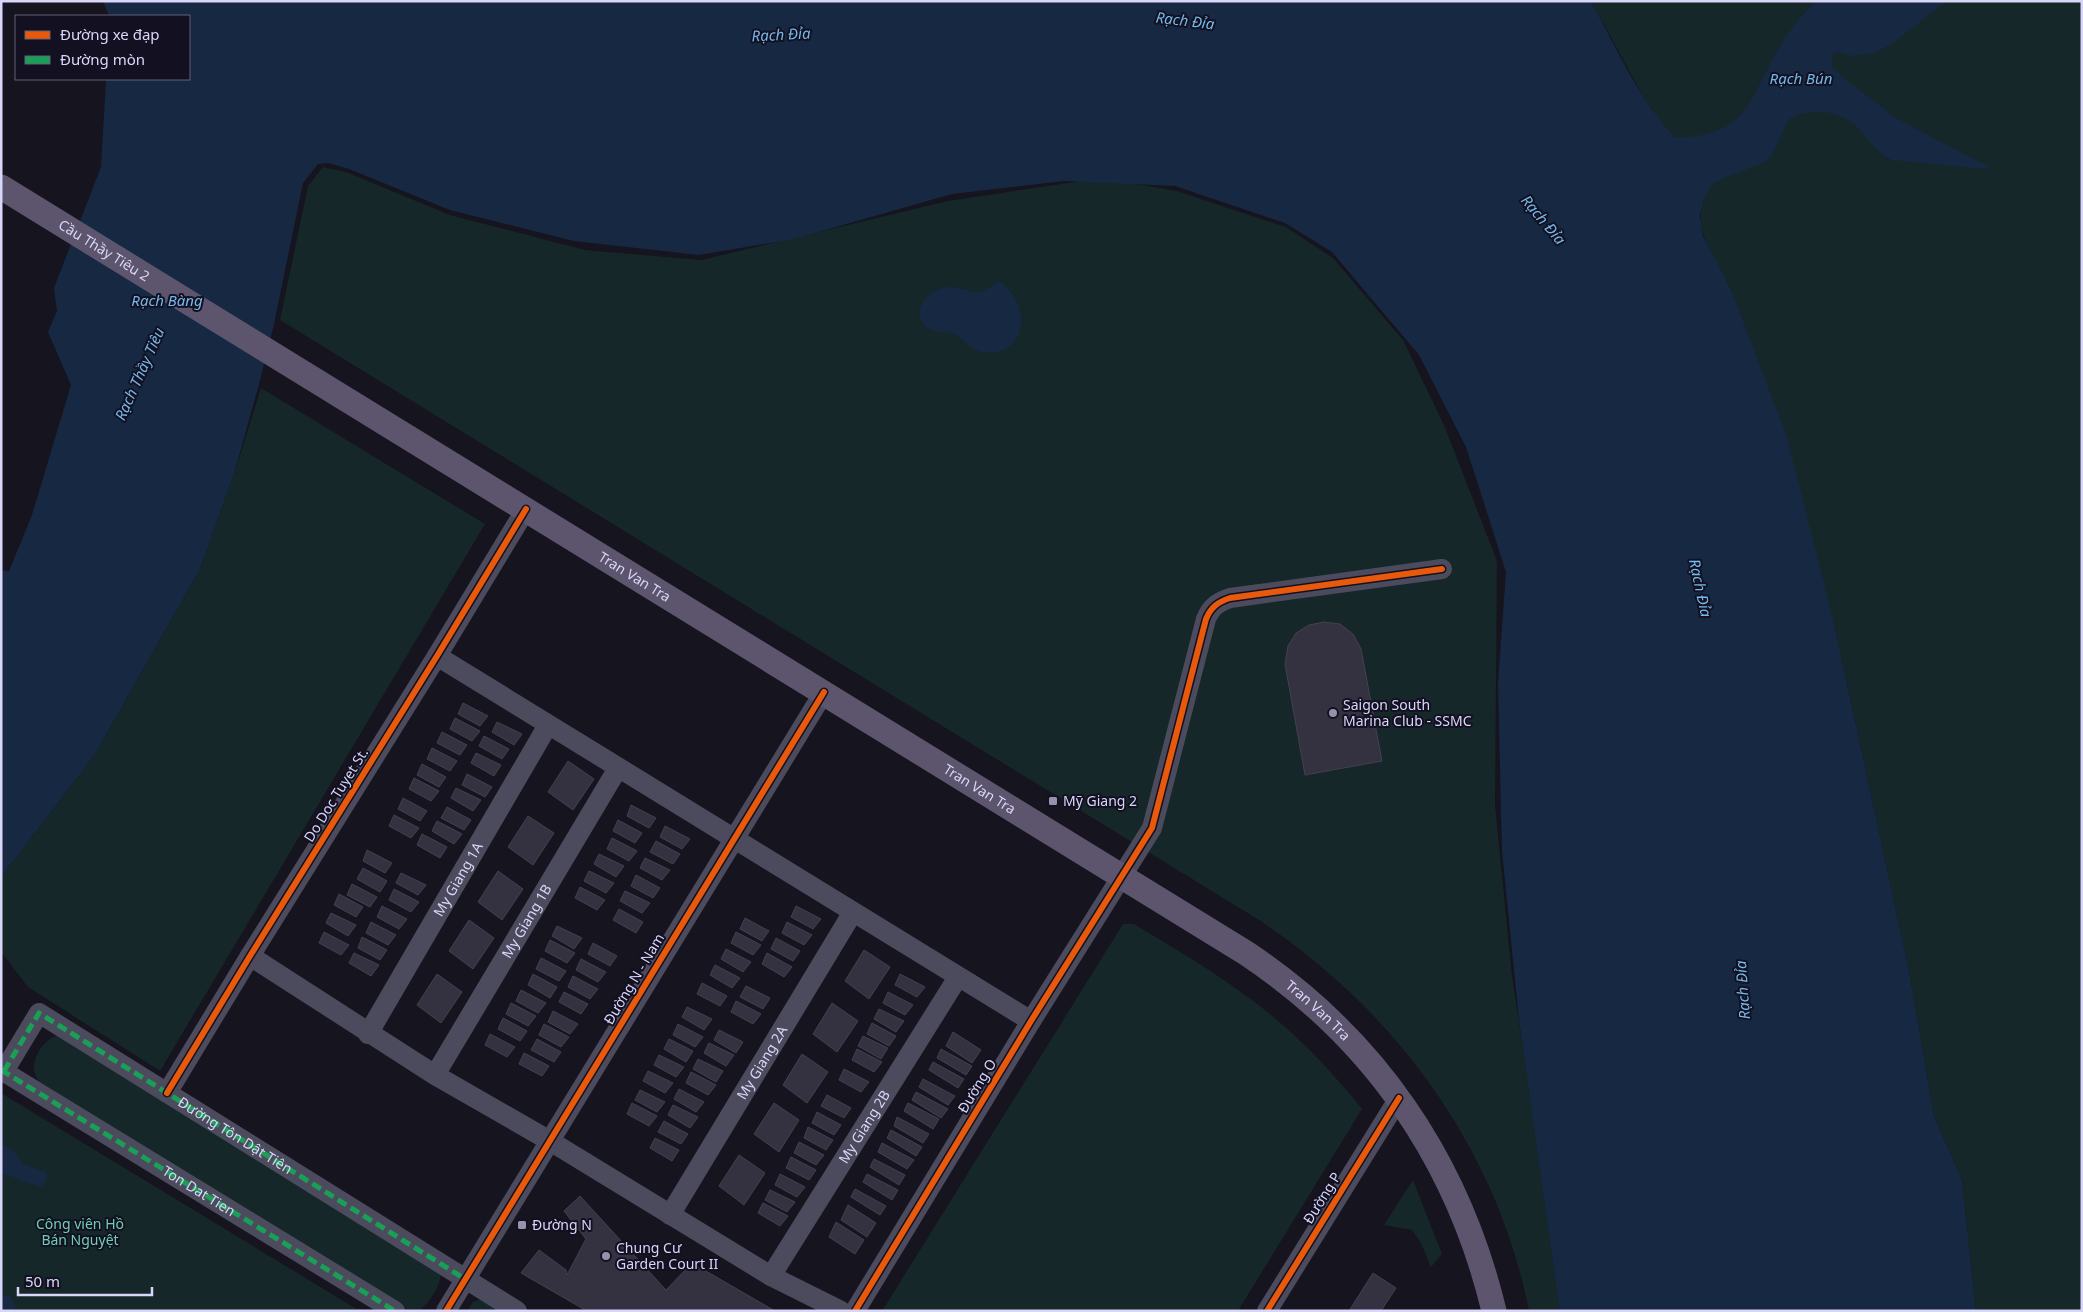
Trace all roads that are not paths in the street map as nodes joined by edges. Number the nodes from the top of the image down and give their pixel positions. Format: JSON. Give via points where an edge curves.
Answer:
{"nodes":[{"id":1,"x":3,"y":189,"type":"edge"},
{"id":2,"x":332,"y":390,"type":"joint"},
{"id":3,"x":526,"y":509,"type":"junction"},
{"id":4,"x":1442,"y":569,"type":"dead end"},
{"id":5,"x":437,"y":656,"type":"junction"},
{"id":6,"x":824,"y":692,"type":"junction"},
{"id":7,"x":548,"y":724,"type":"junction"},
{"id":8,"x":618,"y":768,"type":"junction"},
{"id":9,"x":735,"y":839,"type":"junction"},
{"id":10,"x":1122,"y":876,"type":"junction"},
{"id":11,"x":854,"y":912,"type":"junction"},
{"id":12,"x":250,"y":956,"type":"junction"},
{"id":13,"x":958,"y":977,"type":"junction"},
{"id":14,"x":1031,"y":1021,"type":"junction"},
{"id":15,"x":368,"y":1034,"type":"junction"},
{"id":16,"x":3,"y":1071,"type":"edge"},
{"id":17,"x":435,"y":1075,"type":"junction"},
{"id":18,"x":167,"y":1093,"type":"junction"},
{"id":19,"x":1399,"y":1098,"type":"junction"},
{"id":20,"x":550,"y":1142,"type":"junction"},
{"id":21,"x":670,"y":1215,"type":"junction"},
{"id":22,"x":771,"y":1276,"type":"junction"},
{"id":23,"x":465,"y":1279,"type":"junction"},
{"id":24,"x":395,"y":1311,"type":"edge"},
{"id":25,"x":446,"y":1311,"type":"edge"},
{"id":26,"x":517,"y":1311,"type":"edge"},
{"id":27,"x":841,"y":1311,"type":"edge"},
{"id":28,"x":855,"y":1311,"type":"edge"},
{"id":29,"x":1267,"y":1311,"type":"edge"},
{"id":30,"x":1494,"y":1311,"type":"edge"}],
"edges":[{"from":1,"to":2,"type":"main road","name":"Cầu Thầy Tiêu 2"},
{"from":2,"to":3,"type":"main road","name":"Tran Van Tra"},
{"from":3,"to":5,"type":"street","name":"Do Doc Tuyet St."},
{"from":3,"to":6,"type":"main road","name":"Tran Van Tra"},
{"from":4,"to":10,"type":"street","name":"Đường O","via":[[1230,598],[1214,605],[1206,619],[1152,828]]},
{"from":5,"to":7,"type":"street"},
{"from":5,"to":12,"type":"street","name":"Do Doc Tuyet St."},
{"from":6,"to":9,"type":"street","name":"Đường N - Nam"},
{"from":6,"to":10,"type":"main road","name":"Tran Van Tra"},
{"from":7,"to":8,"type":"street"},
{"from":7,"to":15,"type":"street","name":"My Giang 1A"},
{"from":8,"to":9,"type":"street"},
{"from":8,"to":17,"type":"street","name":"My Giang 1B"},
{"from":9,"to":11,"type":"street"},
{"from":9,"to":20,"type":"street","name":"Đường N - Nam"},
{"from":10,"to":14,"type":"street","name":"Đường O"},
{"from":10,"to":19,"type":"main road","name":"Tran Van Tra","via":[[1285,980],[1340,1029]]},
{"from":11,"to":13,"type":"street"},
{"from":11,"to":21,"type":"street","name":"My Giang 2A"},
{"from":12,"to":15,"type":"street"},
{"from":12,"to":18,"type":"street","name":"Do Doc Tuyet St."},
{"from":13,"to":14,"type":"street"},
{"from":13,"to":22,"type":"street","name":"My Giang 2B"},
{"from":14,"to":28,"type":"street","name":"Đường O"},
{"from":15,"to":17,"type":"street"},
{"from":16,"to":18,"type":"street","name":"Đường Tôn Dật Tiên","via":[[39,1013]]},
{"from":16,"to":24,"type":"street","name":"Ton Dat Tien"},
{"from":17,"to":20,"type":"street"},
{"from":18,"to":23,"type":"street","name":"Đường Tôn Dật Tiên"},
{"from":19,"to":29,"type":"street","name":"Đường P"},
{"from":19,"to":30,"type":"main road","name":"Tran Van Tra","via":[[1457,1198],[1479,1255]]},
{"from":20,"to":21,"type":"street"},
{"from":20,"to":23,"type":"street","name":"Đường N - Nam"},
{"from":21,"to":22,"type":"street"},
{"from":22,"to":27,"type":"street"},
{"from":23,"to":25,"type":"street","name":"Đường N - Nam"},
{"from":23,"to":26,"type":"street"}]}
